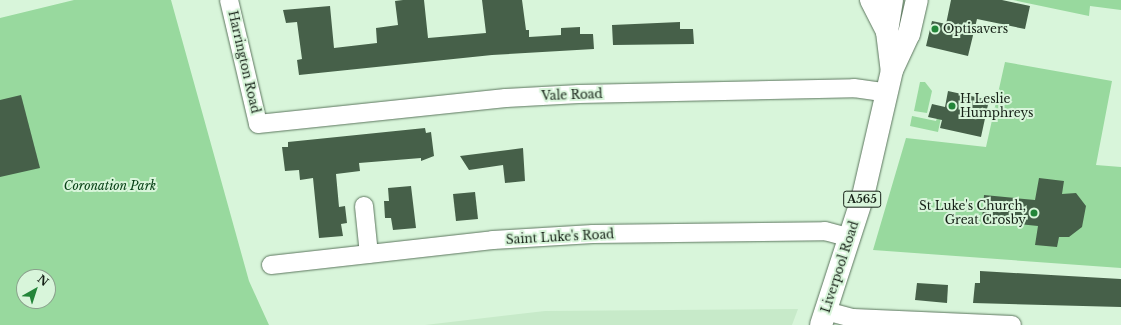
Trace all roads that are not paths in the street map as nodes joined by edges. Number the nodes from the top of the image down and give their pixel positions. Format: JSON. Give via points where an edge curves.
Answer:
{"nodes":[{"id":1,"x":229,"y":0,"type":"edge"},
{"id":2,"x":871,"y":0,"type":"edge"},
{"id":3,"x":892,"y":0,"type":"edge"},
{"id":4,"x":917,"y":0,"type":"edge"},
{"id":5,"x":887,"y":32,"type":"junction"},
{"id":6,"x":892,"y":70,"type":"junction"},
{"id":7,"x":888,"y":93,"type":"junction"},
{"id":8,"x":258,"y":124,"type":"joint"},
{"id":9,"x":364,"y":206,"type":"dead end"},
{"id":10,"x":851,"y":238,"type":"junction"},
{"id":11,"x":369,"y":254,"type":"junction"},
{"id":12,"x":270,"y":265,"type":"dead end"},
{"id":13,"x":824,"y":318,"type":"edge"},
{"id":14,"x":1012,"y":325,"type":"edge"}],
"edges":[{"from":1,"to":8,"type":"street","name":"Harrington Road"},
{"from":2,"to":5,"type":"main road"},
{"from":3,"to":5,"type":"main road","name":"Liverpool Road","number":"A565"},
{"from":4,"to":6,"type":"main road","name":"Liverpool Road","number":"A565","via":[[909,34]]},
{"from":5,"to":6,"type":"main road","name":"Liverpool Road","number":"A565"},
{"from":6,"to":7,"type":"main road","name":"Liverpool Road","number":"A565"},
{"from":7,"to":8,"type":"street","name":"Vale Road","via":[[854,88],[579,94],[506,98]]},
{"from":7,"to":10,"type":"main road","name":"Liverpool Road","number":"A565"},
{"from":9,"to":11,"type":"street"},
{"from":10,"to":11,"type":"street","name":"Saint Luke's Road","via":[[825,231],[593,234],[493,240]]},
{"from":10,"to":13,"type":"main road","name":"Liverpool Road","number":"A565"},
{"from":11,"to":12,"type":"street","name":"Saint Luke's Road"},
{"from":13,"to":14,"type":"street"}]}
